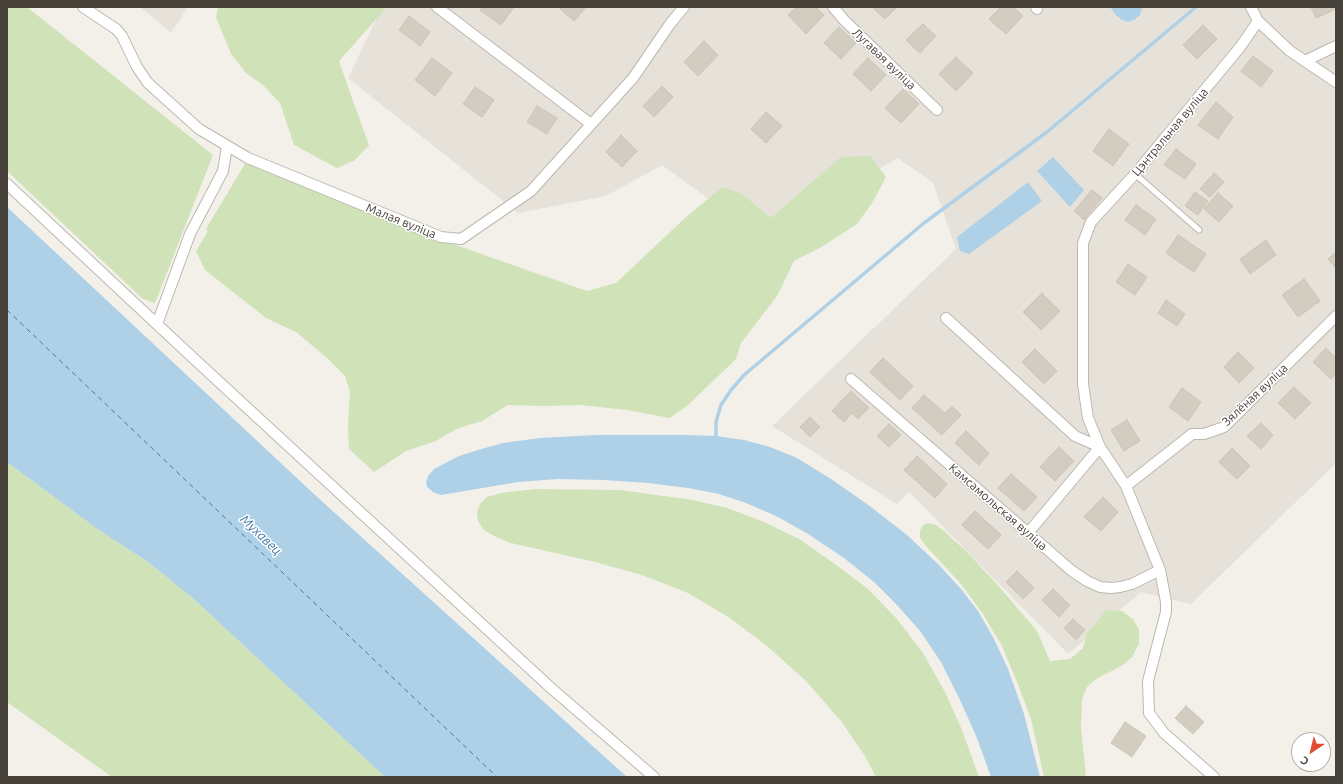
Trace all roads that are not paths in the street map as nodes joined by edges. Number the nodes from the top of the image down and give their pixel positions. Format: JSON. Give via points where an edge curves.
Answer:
{"nodes":[{"id":1,"x":83,"y":7,"type":"edge"},
{"id":2,"x":437,"y":7,"type":"edge"},
{"id":3,"x":684,"y":7,"type":"edge"},
{"id":4,"x":832,"y":7,"type":"edge"},
{"id":5,"x":1251,"y":7,"type":"edge"},
{"id":6,"x":1258,"y":21,"type":"junction"},
{"id":7,"x":1336,"y":46,"type":"edge"},
{"id":8,"x":1305,"y":61,"type":"junction"},
{"id":9,"x":1336,"y":82,"type":"edge"},
{"id":10,"x":937,"y":110,"type":"dead end"},
{"id":11,"x":591,"y":124,"type":"junction"},
{"id":12,"x":227,"y":146,"type":"junction"},
{"id":13,"x":1135,"y":174,"type":"junction"},
{"id":14,"x":7,"y":184,"type":"edge"},
{"id":15,"x":1199,"y":230,"type":"dead end"},
{"id":16,"x":1336,"y":316,"type":"edge"},
{"id":17,"x":946,"y":318,"type":"dead end"},
{"id":18,"x":157,"y":324,"type":"junction"},
{"id":19,"x":851,"y":379,"type":"dead end"},
{"id":20,"x":1100,"y":447,"type":"junction"},
{"id":21,"x":1126,"y":486,"type":"junction"},
{"id":22,"x":1028,"y":533,"type":"junction"},
{"id":23,"x":1160,"y":570,"type":"junction"},
{"id":24,"x":654,"y":777,"type":"edge"},
{"id":25,"x":1214,"y":777,"type":"edge"}],
"edges":[{"from":1,"to":12,"type":"street","name":"Малая вуліца","via":[[116,29],[122,36],[148,84],[199,129]]},
{"from":2,"to":11,"type":"street"},
{"from":3,"to":11,"type":"street","name":"Малая вуліца","via":[[633,78]]},
{"from":4,"to":10,"type":"street","name":"Лугавая вуліца"},
{"from":5,"to":6,"type":"street"},
{"from":6,"to":8,"type":"street","via":[[1290,51]]},
{"from":6,"to":13,"type":"street","name":"Цэнтральная вуліца","via":[[1241,46]]},
{"from":7,"to":8,"type":"street"},
{"from":8,"to":9,"type":"street"},
{"from":11,"to":12,"type":"street","name":"Малая вуліца","via":[[531,190],[461,239],[441,238],[248,158]]},
{"from":12,"to":18,"type":"street","via":[[223,171],[190,234]]},
{"from":13,"to":15,"type":"lane"},
{"from":13,"to":20,"type":"street","name":"Цэнтральная вуліца","via":[[1091,222],[1083,243],[1083,384],[1088,418]]},
{"from":14,"to":18,"type":"street"},
{"from":16,"to":21,"type":"street","name":"Зялёная вуліца","via":[[1224,427],[1204,434],[1192,434]]},
{"from":17,"to":20,"type":"street","via":[[1075,436]]},
{"from":18,"to":24,"type":"street","via":[[551,688]]},
{"from":19,"to":22,"type":"street","name":"Камсамольская вуліца"},
{"from":20,"to":21,"type":"street"},
{"from":20,"to":22,"type":"street"},
{"from":21,"to":23,"type":"street"},
{"from":22,"to":23,"type":"street","name":"Камсамольская вуліца","via":[[1072,571],[1100,587],[1111,588],[1132,584]]},
{"from":23,"to":25,"type":"street","via":[[1166,612],[1148,681],[1149,714],[1164,733]]}]}
